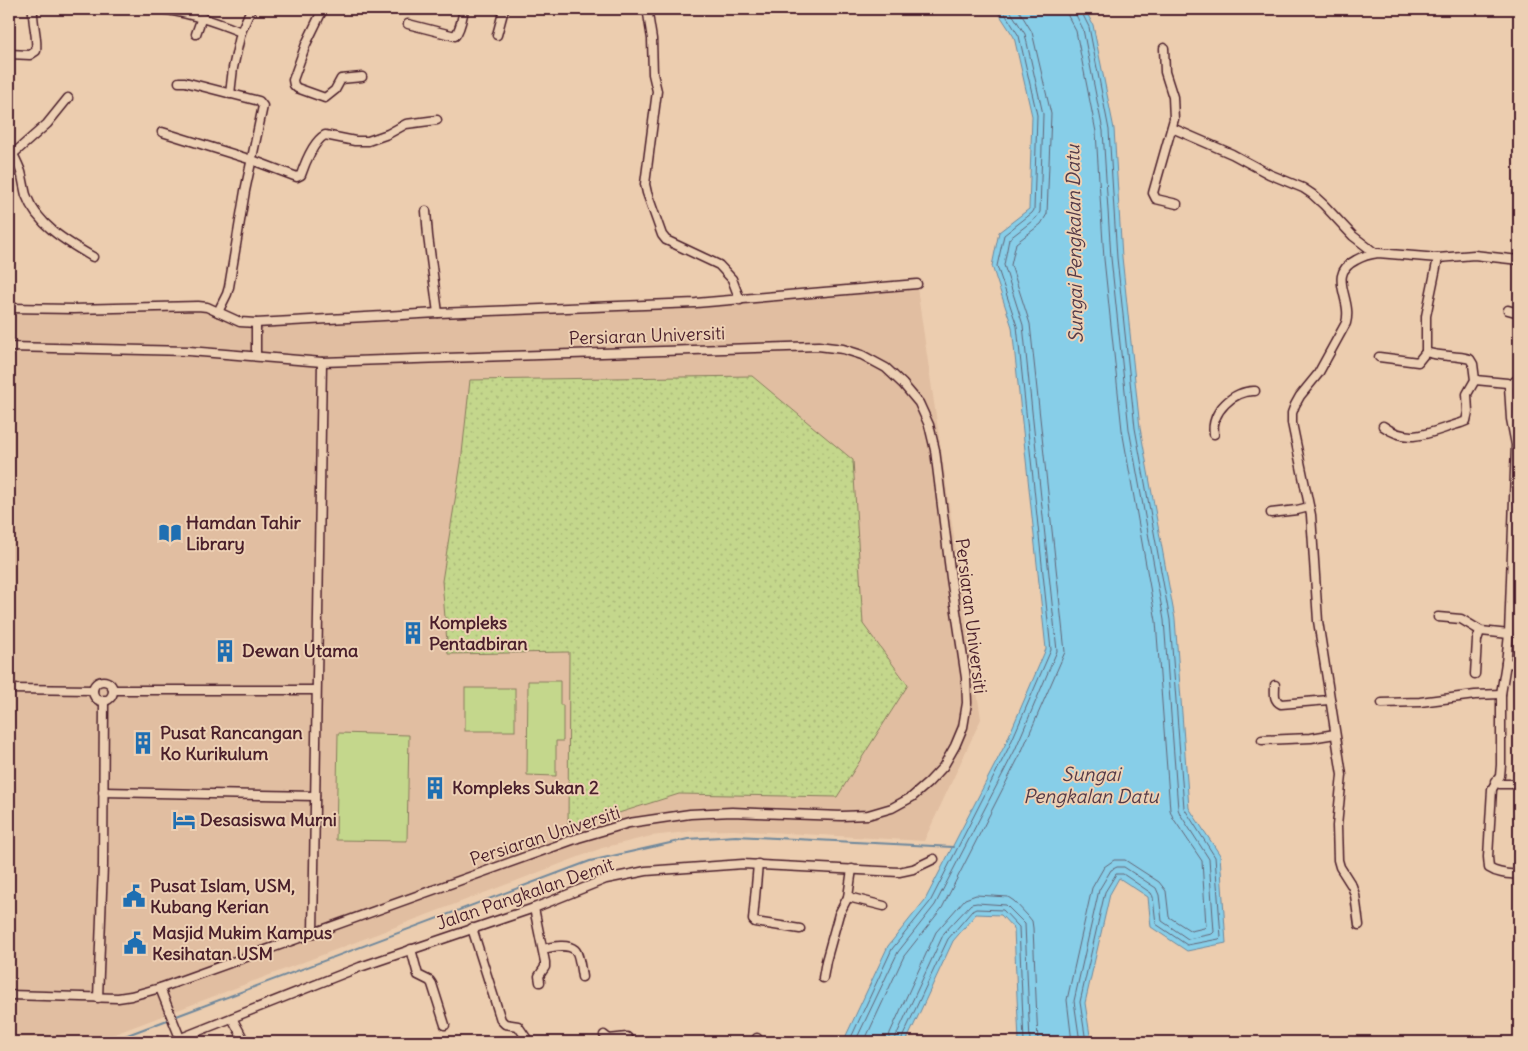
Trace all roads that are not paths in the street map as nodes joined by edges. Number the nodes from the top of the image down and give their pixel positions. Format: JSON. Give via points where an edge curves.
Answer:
{"nodes":[{"id":1,"x":33,"y":9,"type":"edge"},
{"id":2,"x":159,"y":9,"type":"edge"},
{"id":3,"x":251,"y":9,"type":"edge"},
{"id":4,"x":323,"y":9,"type":"edge"},
{"id":5,"x":464,"y":9,"type":"edge"},
{"id":6,"x":504,"y":9,"type":"edge"},
{"id":7,"x":648,"y":14,"type":"dead end"},
{"id":8,"x":202,"y":17,"type":"junction"},
{"id":9,"x":408,"y":24,"type":"dead end"},
{"id":10,"x":242,"y":32,"type":"junction"},
{"id":11,"x":196,"y":34,"type":"dead end"},
{"id":12,"x":496,"y":34,"type":"dead end"},
{"id":13,"x":1164,"y":48,"type":"dead end"},
{"id":14,"x":9,"y":54,"type":"edge"},
{"id":15,"x":362,"y":77,"type":"dead end"},
{"id":16,"x":179,"y":82,"type":"dead end"},
{"id":17,"x":230,"y":94,"type":"junction"},
{"id":18,"x":68,"y":98,"type":"dead end"},
{"id":19,"x":437,"y":120,"type":"dead end"},
{"id":20,"x":1172,"y":128,"type":"junction"},
{"id":21,"x":162,"y":132,"type":"dead end"},
{"id":22,"x":11,"y":154,"type":"edge"},
{"id":23,"x":252,"y":160,"type":"junction"},
{"id":24,"x":1178,"y":204,"type":"dead end"},
{"id":25,"x":426,"y":211,"type":"dead end"},
{"id":26,"x":1376,"y":253,"type":"junction"},
{"id":27,"x":93,"y":257,"type":"dead end"},
{"id":28,"x":1438,"y":258,"type":"junction"},
{"id":29,"x":1519,"y":260,"type":"edge"},
{"id":30,"x":917,"y":284,"type":"dead end"},
{"id":31,"x":740,"y":300,"type":"junction"},
{"id":32,"x":9,"y":308,"type":"edge"},
{"id":33,"x":1508,"y":310,"type":"dead end"},
{"id":34,"x":218,"y":312,"type":"junction"},
{"id":35,"x":438,"y":313,"type":"junction"},
{"id":36,"x":1519,"y":313,"type":"edge"},
{"id":37,"x":256,"y":323,"type":"junction"},
{"id":38,"x":9,"y":347,"type":"edge"},
{"id":39,"x":1426,"y":352,"type":"junction"},
{"id":40,"x":256,"y":356,"type":"junction"},
{"id":41,"x":1379,"y":357,"type":"dead end"},
{"id":42,"x":322,"y":362,"type":"junction"},
{"id":43,"x":1519,"y":378,"type":"edge"},
{"id":44,"x":1475,"y":380,"type":"junction"},
{"id":45,"x":1509,"y":386,"type":"junction"},
{"id":46,"x":1255,"y":391,"type":"dead end"},
{"id":47,"x":1383,"y":426,"type":"dead end"},
{"id":48,"x":1214,"y":434,"type":"dead end"},
{"id":49,"x":1309,"y":507,"type":"junction"},
{"id":50,"x":1271,"y":513,"type":"dead end"},
{"id":51,"x":1517,"y":514,"type":"edge"},
{"id":52,"x":1438,"y":617,"type":"dead end"},
{"id":53,"x":1480,"y":630,"type":"junction"},
{"id":54,"x":1509,"y":634,"type":"junction"},
{"id":55,"x":1506,"y":663,"type":"junction"},
{"id":56,"x":1519,"y":664,"type":"edge"},
{"id":57,"x":1475,"y":674,"type":"dead end"},
{"id":58,"x":1275,"y":685,"type":"dead end"},
{"id":59,"x":9,"y":689,"type":"edge"},
{"id":60,"x":93,"y":690,"type":"junction"},
{"id":61,"x":112,"y":690,"type":"junction"},
{"id":62,"x":316,"y":690,"type":"junction"},
{"id":63,"x":1501,"y":694,"type":"junction"},
{"id":64,"x":104,"y":700,"type":"junction"},
{"id":65,"x":1329,"y":700,"type":"junction"},
{"id":66,"x":1382,"y":703,"type":"dead end"},
{"id":67,"x":1335,"y":734,"type":"junction"},
{"id":68,"x":1262,"y":740,"type":"dead end"},
{"id":69,"x":1495,"y":781,"type":"junction"},
{"id":70,"x":1519,"y":784,"type":"edge"},
{"id":71,"x":103,"y":792,"type":"junction"},
{"id":72,"x":315,"y":796,"type":"junction"},
{"id":73,"x":934,"y":859,"type":"dead end"},
{"id":74,"x":758,"y":864,"type":"junction"},
{"id":75,"x":852,"y":868,"type":"junction"},
{"id":76,"x":1519,"y":875,"type":"edge"},
{"id":77,"x":848,"y":897,"type":"junction"},
{"id":78,"x":884,"y":906,"type":"dead end"},
{"id":79,"x":534,"y":908,"type":"junction"},
{"id":80,"x":1359,"y":925,"type":"dead end"},
{"id":81,"x":472,"y":928,"type":"junction"},
{"id":82,"x":800,"y":928,"type":"dead end"},
{"id":83,"x":313,"y":933,"type":"junction"},
{"id":84,"x":411,"y":949,"type":"junction"},
{"id":85,"x":543,"y":949,"type":"junction"},
{"id":86,"x":582,"y":977,"type":"dead end"},
{"id":87,"x":823,"y":978,"type":"dead end"},
{"id":88,"x":540,"y":982,"type":"dead end"},
{"id":89,"x":160,"y":988,"type":"junction"},
{"id":90,"x":9,"y":995,"type":"edge"},
{"id":91,"x":98,"y":998,"type":"junction"},
{"id":92,"x":232,"y":1018,"type":"junction"},
{"id":93,"x":445,"y":1025,"type":"dead end"},
{"id":94,"x":604,"y":1035,"type":"dead end"},
{"id":95,"x":180,"y":1038,"type":"junction"},
{"id":96,"x":171,"y":1042,"type":"edge"},
{"id":97,"x":245,"y":1042,"type":"edge"},
{"id":98,"x":529,"y":1042,"type":"edge"},
{"id":99,"x":631,"y":1042,"type":"edge"}],
"edges":[{"from":1,"to":14,"type":"street","via":[[36,51],[30,56]]},
{"from":2,"to":8,"type":"street"},
{"from":3,"to":10,"type":"street"},
{"from":4,"to":15,"type":"street","via":[[306,44],[294,85],[325,98],[341,79]]},
{"from":5,"to":9,"type":"street","via":[[455,36]]},
{"from":6,"to":12,"type":"street"},
{"from":7,"to":31,"type":"street","via":[[657,92],[646,192],[666,240],[719,265],[732,279]]},
{"from":8,"to":10,"type":"street"},
{"from":8,"to":11,"type":"street"},
{"from":10,"to":17,"type":"street"},
{"from":13,"to":20,"type":"street","via":[[1164,72],[1174,103]]},
{"from":16,"to":17,"type":"street"},
{"from":17,"to":23,"type":"street","via":[[262,104]]},
{"from":18,"to":22,"type":"street","via":[[47,124]]},
{"from":19,"to":23,"type":"street","via":[[406,124],[368,141],[325,134],[297,177]]},
{"from":20,"to":24,"type":"street","via":[[1153,193],[1160,201]]},
{"from":20,"to":26,"type":"street","via":[[1303,188],[1353,236]]},
{"from":21,"to":23,"type":"street"},
{"from":22,"to":27,"type":"street","via":[[22,174],[27,196],[40,219],[67,242]]},
{"from":23,"to":34,"type":"street","via":[[229,287]]},
{"from":25,"to":35,"type":"street"},
{"from":26,"to":28,"type":"street"},
{"from":26,"to":49,"type":"street","via":[[1344,268],[1341,274],[1348,316],[1346,323],[1292,413],[1293,434]]},
{"from":28,"to":29,"type":"street","via":[[1474,255]]},
{"from":28,"to":39,"type":"street","via":[[1426,316]]},
{"from":30,"to":31,"type":"street"},
{"from":31,"to":35,"type":"street"},
{"from":32,"to":34,"type":"street","via":[[198,306]]},
{"from":33,"to":36,"type":"street"},
{"from":34,"to":37,"type":"street","via":[[240,322]]},
{"from":35,"to":37,"type":"street"},
{"from":37,"to":40,"type":"street"},
{"from":38,"to":40,"type":"street","name":"Persiaran Universiti","via":[[189,351]]},
{"from":39,"to":41,"type":"street","via":[[1418,362]]},
{"from":39,"to":44,"type":"street","via":[[1470,359]]},
{"from":40,"to":42,"type":"street","name":"Persiaran Universiti"},
{"from":42,"to":62,"type":"street"},
{"from":42,"to":83,"type":"street","name":"Persiaran Universiti","via":[[818,346],[862,355],[886,368],[903,384],[919,403],[929,424],[967,703],[955,746],[943,768],[912,797],[892,808],[868,815],[732,812],[629,823],[578,838]]},
{"from":43,"to":45,"type":"street"},
{"from":44,"to":45,"type":"street","via":[[1507,383]]},
{"from":44,"to":47,"type":"street","via":[[1467,394],[1468,417],[1461,424],[1420,436],[1397,435]]},
{"from":45,"to":51,"type":"street","via":[[1516,445]]},
{"from":46,"to":48,"type":"street","via":[[1243,392],[1223,406],[1214,421]]},
{"from":49,"to":50,"type":"street"},
{"from":49,"to":65,"type":"street","via":[[1318,621]]},
{"from":51,"to":54,"type":"street"},
{"from":52,"to":53,"type":"street","via":[[1461,619]]},
{"from":53,"to":54,"type":"street"},
{"from":53,"to":57,"type":"street"},
{"from":54,"to":55,"type":"street"},
{"from":55,"to":56,"type":"street"},
{"from":55,"to":63,"type":"street"},
{"from":58,"to":65,"type":"street","via":[[1275,699],[1281,704]]},
{"from":59,"to":60,"type":"street"},
{"from":60,"to":61,"type":"street","via":[[101,681],[110,684]]},
{"from":60,"to":64,"type":"street","via":[[97,699]]},
{"from":61,"to":62,"type":"street"},
{"from":61,"to":64,"type":"street","via":[[109,698]]},
{"from":62,"to":72,"type":"street"},
{"from":63,"to":66,"type":"street"},
{"from":63,"to":69,"type":"street","via":[[1502,765],[1500,776]]},
{"from":64,"to":71,"type":"street"},
{"from":65,"to":67,"type":"street"},
{"from":67,"to":68,"type":"street"},
{"from":67,"to":80,"type":"street","via":[[1342,775],[1337,826],[1338,860],[1355,895]]},
{"from":69,"to":70,"type":"street"},
{"from":69,"to":76,"type":"street","via":[[1492,788],[1489,868]]},
{"from":71,"to":72,"type":"street"},
{"from":71,"to":91,"type":"street"},
{"from":72,"to":83,"type":"street"},
{"from":73,"to":75,"type":"street","name":"Jalan Pangkalan Demit","via":[[899,872]]},
{"from":74,"to":75,"type":"street","name":"Jalan Pangkalan Demit"},
{"from":74,"to":79,"type":"street","name":"Jalan Pangkalan Demit","via":[[655,870],[606,879]]},
{"from":74,"to":82,"type":"street","via":[[753,920]]},
{"from":75,"to":77,"type":"street"},
{"from":77,"to":78,"type":"street"},
{"from":77,"to":87,"type":"street","via":[[839,914]]},
{"from":79,"to":81,"type":"street","name":"Jalan Pangkalan Demit"},
{"from":79,"to":85,"type":"street"},
{"from":81,"to":84,"type":"street","name":"Jalan Pangkalan Demit"},
{"from":81,"to":98,"type":"street","via":[[501,1020],[518,1026]]},
{"from":83,"to":89,"type":"street","name":"Persiaran Universiti"},
{"from":84,"to":92,"type":"street","name":"Jalan Pangkalan Demit"},
{"from":84,"to":93,"type":"street","via":[[418,975],[432,984]]},
{"from":85,"to":86,"type":"street","via":[[555,946],[574,949]]},
{"from":85,"to":88,"type":"street","via":[[546,965],[539,973]]},
{"from":89,"to":91,"type":"street","name":"Persiaran Universiti","via":[[131,996]]},
{"from":89,"to":95,"type":"street"},
{"from":90,"to":91,"type":"street","name":"Persiaran Universiti"},
{"from":92,"to":95,"type":"street","name":"Jalan Pangkalan Demit"},
{"from":92,"to":97,"type":"street"},
{"from":94,"to":99,"type":"street","via":[[609,1039],[627,1037]]},
{"from":95,"to":96,"type":"street","name":"Jalan Pangkalan Demit"}]}
